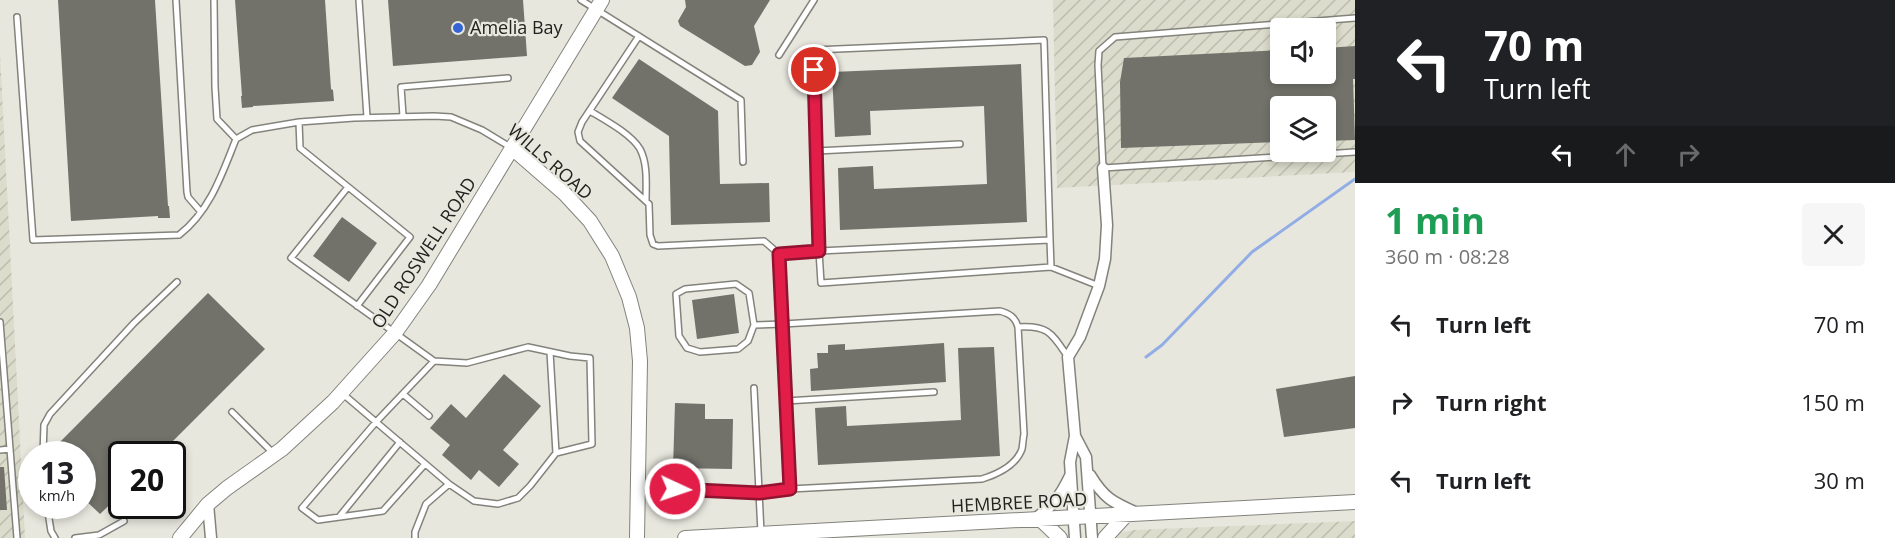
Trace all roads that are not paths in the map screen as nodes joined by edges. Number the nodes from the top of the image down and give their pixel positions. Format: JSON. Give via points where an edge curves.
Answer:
{"nodes":[{"id":1,"x":176,"y":0,"type":"edge"},
{"id":2,"x":214,"y":0,"type":"edge"},
{"id":3,"x":359,"y":0,"type":"edge"},
{"id":4,"x":581,"y":0,"type":"edge"},
{"id":5,"x":814,"y":0,"type":"edge"},
{"id":6,"x":599,"y":5,"type":"edge"},
{"id":7,"x":17,"y":16,"type":"dead end"},
{"id":8,"x":1355,"y":18,"type":"edge"},
{"id":9,"x":639,"y":36,"type":"junction"},
{"id":10,"x":779,"y":55,"type":"dead end"},
{"id":11,"x":508,"y":78,"type":"dead end"},
{"id":12,"x":590,"y":111,"type":"junction"},
{"id":13,"x":403,"y":116,"type":"junction"},
{"id":14,"x":367,"y":117,"type":"junction"},
{"id":15,"x":299,"y":122,"type":"junction"},
{"id":16,"x":236,"y":139,"type":"junction"},
{"id":17,"x":960,"y":144,"type":"dead end"},
{"id":18,"x":512,"y":148,"type":"junction"},
{"id":19,"x":816,"y":151,"type":"junction"},
{"id":20,"x":1355,"y":152,"type":"edge"},
{"id":21,"x":743,"y":162,"type":"dead end"},
{"id":22,"x":1103,"y":168,"type":"junction"},
{"id":23,"x":348,"y":187,"type":"junction"},
{"id":24,"x":646,"y":201,"type":"junction"},
{"id":25,"x":201,"y":212,"type":"junction"},
{"id":26,"x":1050,"y":240,"type":"junction"},
{"id":27,"x":819,"y":251,"type":"junction"},
{"id":28,"x":779,"y":254,"type":"junction"},
{"id":29,"x":1051,"y":267,"type":"junction"},
{"id":30,"x":177,"y":282,"type":"dead end"},
{"id":31,"x":1099,"y":286,"type":"junction"},
{"id":32,"x":357,"y":306,"type":"junction"},
{"id":33,"x":0,"y":322,"type":"edge"},
{"id":34,"x":783,"y":324,"type":"junction"},
{"id":35,"x":754,"y":325,"type":"junction"},
{"id":36,"x":1018,"y":327,"type":"junction"},
{"id":37,"x":395,"y":333,"type":"junction"},
{"id":38,"x":550,"y":352,"type":"junction"},
{"id":39,"x":1068,"y":357,"type":"junction"},
{"id":40,"x":434,"y":360,"type":"junction"},
{"id":41,"x":3,"y":387,"type":"edge"},
{"id":42,"x":754,"y":388,"type":"dead end"},
{"id":43,"x":934,"y":392,"type":"dead end"},
{"id":44,"x":342,"y":393,"type":"junction"},
{"id":45,"x":403,"y":394,"type":"junction"},
{"id":46,"x":786,"y":401,"type":"junction"},
{"id":47,"x":232,"y":412,"type":"dead end"},
{"id":48,"x":429,"y":416,"type":"dead end"},
{"id":49,"x":376,"y":422,"type":"junction"},
{"id":50,"x":1075,"y":436,"type":"junction"},
{"id":51,"x":43,"y":441,"type":"edge"},
{"id":52,"x":400,"y":442,"type":"junction"},
{"id":53,"x":10,"y":449,"type":"junction"},
{"id":54,"x":0,"y":450,"type":"edge"},
{"id":55,"x":556,"y":453,"type":"junction"},
{"id":56,"x":274,"y":455,"type":"junction"},
{"id":57,"x":425,"y":464,"type":"junction"},
{"id":58,"x":1088,"y":473,"type":"junction"},
{"id":59,"x":1071,"y":476,"type":"junction"},
{"id":60,"x":449,"y":484,"type":"junction"},
{"id":61,"x":675,"y":489,"type":"dead end"},
{"id":62,"x":790,"y":489,"type":"junction"},
{"id":63,"x":759,"y":493,"type":"junction"},
{"id":64,"x":1355,"y":502,"type":"edge"},
{"id":65,"x":208,"y":504,"type":"junction"},
{"id":66,"x":1125,"y":515,"type":"junction"},
{"id":67,"x":1140,"y":515,"type":"junction"},
{"id":68,"x":1091,"y":516,"type":"junction"},
{"id":69,"x":339,"y":517,"type":"junction"},
{"id":70,"x":1074,"y":518,"type":"junction"},
{"id":71,"x":49,"y":519,"type":"edge"},
{"id":72,"x":1037,"y":520,"type":"junction"},
{"id":73,"x":124,"y":521,"type":"dead end"},
{"id":74,"x":761,"y":534,"type":"junction"},
{"id":75,"x":862,"y":534,"type":"edge"},
{"id":76,"x":17,"y":538,"type":"edge"},
{"id":77,"x":55,"y":538,"type":"edge"},
{"id":78,"x":75,"y":538,"type":"edge"},
{"id":79,"x":180,"y":538,"type":"edge"},
{"id":80,"x":211,"y":538,"type":"edge"},
{"id":81,"x":415,"y":538,"type":"edge"},
{"id":82,"x":637,"y":538,"type":"edge"},
{"id":83,"x":686,"y":538,"type":"edge"},
{"id":84,"x":1060,"y":538,"type":"edge"},
{"id":85,"x":1075,"y":538,"type":"edge"},
{"id":86,"x":1092,"y":538,"type":"edge"},
{"id":87,"x":1105,"y":538,"type":"edge"}],
"edges":[{"from":1,"to":25,"type":"lane","via":[[187,192]]},
{"from":2,"to":16,"type":"lane","via":[[217,119]]},
{"from":3,"to":14,"type":"lane"},
{"from":4,"to":6,"type":"lane"},
{"from":5,"to":10,"type":"lane"},
{"from":6,"to":9,"type":"lane"},
{"from":6,"to":18,"type":"street","name":"OLD ROSWELL ROAD"},
{"from":7,"to":25,"type":"lane","via":[[33,240],[179,235]]},
{"from":8,"to":22,"type":"lane","via":[[1115,37],[1099,51]]},
{"from":9,"to":12,"type":"lane"},
{"from":9,"to":21,"type":"lane","via":[[741,100]]},
{"from":11,"to":13,"type":"lane","via":[[401,87]]},
{"from":12,"to":24,"type":"lane","via":[[641,150]]},
{"from":12,"to":24,"type":"lane","via":[[578,132],[580,141]]},
{"from":13,"to":14,"type":"lane","name":"WILLS ROAD"},
{"from":13,"to":18,"type":"lane","name":"WILLS ROAD","via":[[451,117]]},
{"from":14,"to":15,"type":"lane","name":"WILLS ROAD"},
{"from":15,"to":16,"type":"lane","name":"WILLS ROAD","via":[[252,130]]},
{"from":15,"to":23,"type":"lane","via":[[300,148]]},
{"from":16,"to":25,"type":"lane","via":[[218,186]]},
{"from":17,"to":19,"type":"lane"},
{"from":18,"to":37,"type":"street","name":"OLD ROSWELL ROAD","via":[[429,285]]},
{"from":18,"to":82,"type":"street","name":"WILLS ROAD","via":[[590,221],[612,255],[629,297],[640,361]]},
{"from":19,"to":26,"type":"lane","via":[[814,50],[1044,40]]},
{"from":19,"to":27,"type":"lane"},
{"from":20,"to":22,"type":"lane"},
{"from":22,"to":31,"type":"street","via":[[1107,225]]},
{"from":23,"to":32,"type":"lane","via":[[410,237]]},
{"from":23,"to":32,"type":"lane","via":[[291,258]]},
{"from":24,"to":28,"type":"lane","via":[[650,235],[658,246],[764,241]]},
{"from":26,"to":27,"type":"lane"},
{"from":26,"to":29,"type":"lane"},
{"from":27,"to":28,"type":"lane"},
{"from":27,"to":29,"type":"lane","via":[[821,283]]},
{"from":28,"to":34,"type":"lane"},
{"from":29,"to":31,"type":"lane"},
{"from":30,"to":51,"type":"lane","via":[[50,414],[44,425]]},
{"from":31,"to":39,"type":"street"},
{"from":32,"to":37,"type":"lane"},
{"from":33,"to":41,"type":"lane"},
{"from":34,"to":35,"type":"lane"},
{"from":34,"to":36,"type":"lane","via":[[1000,310],[1016,319]]},
{"from":34,"to":46,"type":"lane"},
{"from":35,"to":35,"type":"lane","via":[[749,293],[736,284],[685,289],[676,294],[680,336],[687,348],[700,352],[738,349],[748,341]]},
{"from":36,"to":39,"type":"lane","via":[[1036,326],[1052,334]]},
{"from":36,"to":62,"type":"lane","via":[[1024,434],[1022,449],[1005,469],[982,478]]},
{"from":37,"to":40,"type":"lane"},
{"from":37,"to":44,"type":"street","name":"OLD ROSWELL ROAD"},
{"from":38,"to":40,"type":"lane","via":[[528,347],[466,363]]},
{"from":38,"to":55,"type":"lane"},
{"from":38,"to":55,"type":"lane","via":[[590,358],[592,444]]},
{"from":39,"to":50,"type":"street"},
{"from":40,"to":45,"type":"lane"},
{"from":41,"to":53,"type":"lane"},
{"from":42,"to":63,"type":"lane"},
{"from":43,"to":46,"type":"lane"},
{"from":44,"to":49,"type":"lane"},
{"from":44,"to":56,"type":"street","name":"OLD ROSWELL ROAD"},
{"from":45,"to":48,"type":"lane"},
{"from":45,"to":49,"type":"lane"},
{"from":46,"to":62,"type":"lane"},
{"from":47,"to":56,"type":"lane"},
{"from":49,"to":52,"type":"lane"},
{"from":49,"to":69,"type":"lane","via":[[302,508],[318,519]]},
{"from":50,"to":58,"type":"street","via":[[1086,457]]},
{"from":50,"to":59,"type":"street"},
{"from":52,"to":57,"type":"lane"},
{"from":52,"to":69,"type":"lane"},
{"from":53,"to":54,"type":"lane"},
{"from":53,"to":76,"type":"lane"},
{"from":55,"to":60,"type":"lane","via":[[518,498],[498,504],[474,501]]},
{"from":56,"to":65,"type":"street","name":"OLD ROSWELL ROAD"},
{"from":57,"to":60,"type":"lane"},
{"from":57,"to":69,"type":"lane","via":[[383,511]]},
{"from":58,"to":67,"type":"street","via":[[1102,494]]},
{"from":58,"to":68,"type":"street"},
{"from":59,"to":70,"type":"street"},
{"from":59,"to":72,"type":"street","via":[[1059,498]]},
{"from":60,"to":81,"type":"lane","via":[[426,504]]},
{"from":61,"to":63,"type":"lane"},
{"from":62,"to":63,"type":"lane"},
{"from":63,"to":74,"type":"lane"},
{"from":64,"to":67,"type":"street","name":"HEMBREE ROAD"},
{"from":65,"to":79,"type":"street","name":"OLD ROSWELL ROAD"},
{"from":65,"to":80,"type":"street"},
{"from":66,"to":67,"type":"street","name":"HEMBREE ROAD"},
{"from":66,"to":68,"type":"street","name":"HEMBREE ROAD"},
{"from":66,"to":87,"type":"street"},
{"from":68,"to":70,"type":"street","name":"HEMBREE ROAD"},
{"from":68,"to":86,"type":"street"},
{"from":70,"to":72,"type":"street","name":"HEMBREE ROAD"},
{"from":70,"to":85,"type":"street"},
{"from":71,"to":77,"type":"lane"},
{"from":72,"to":75,"type":"street","name":"HEMBREE ROAD"},
{"from":72,"to":84,"type":"street"},
{"from":73,"to":78,"type":"lane","via":[[99,535]]},
{"from":74,"to":75,"type":"street","name":"HEMBREE ROAD"},
{"from":74,"to":83,"type":"street","name":"HEMBREE ROAD"}]}
